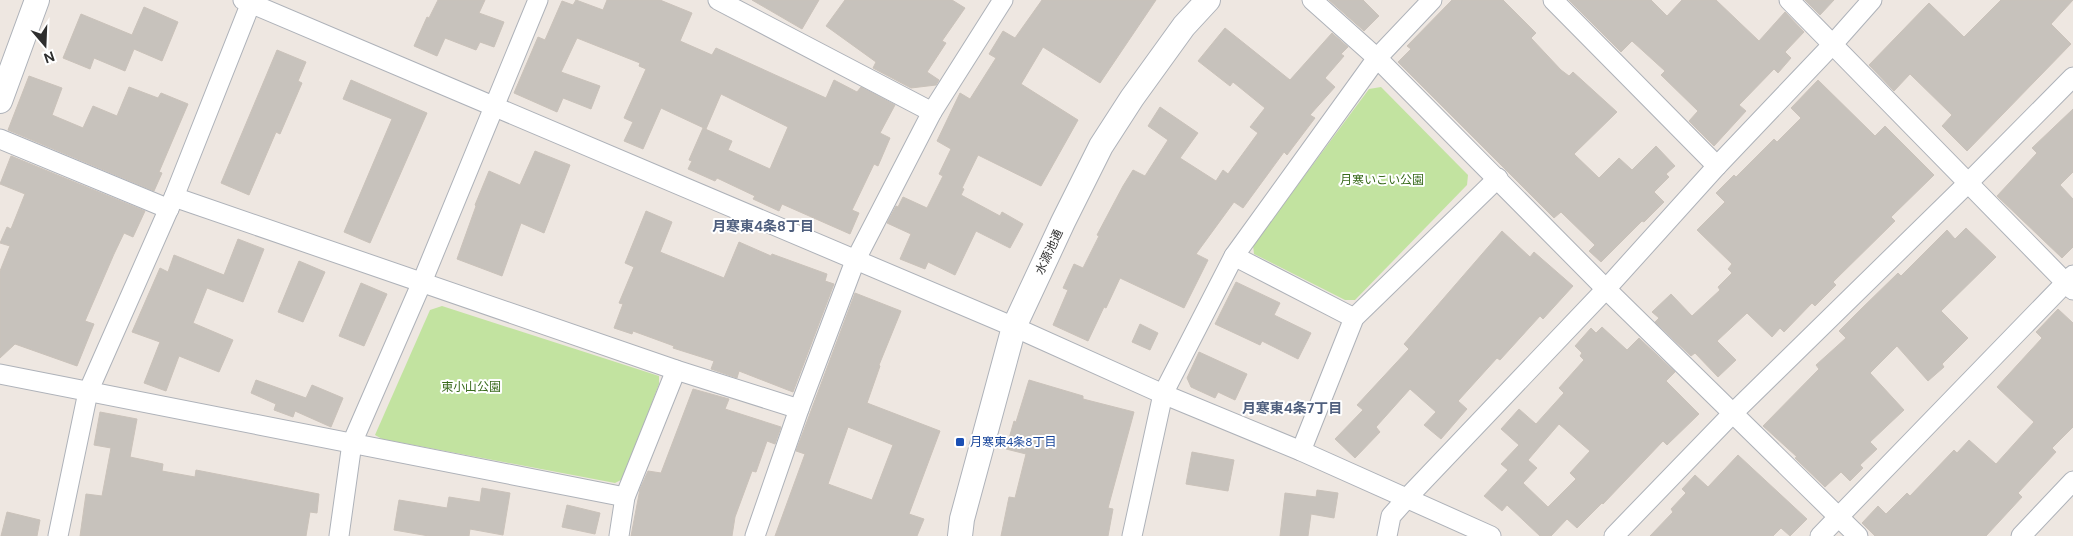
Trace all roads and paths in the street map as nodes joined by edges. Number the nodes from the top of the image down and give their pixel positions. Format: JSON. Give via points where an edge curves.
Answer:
{"nodes":[{"id":1,"x":37,"y":0,"type":"edge"},
{"id":2,"x":538,"y":0,"type":"edge"},
{"id":3,"x":718,"y":0,"type":"edge"},
{"id":4,"x":1003,"y":0,"type":"edge"},
{"id":5,"x":1208,"y":0,"type":"edge"},
{"id":6,"x":1312,"y":0,"type":"edge"},
{"id":7,"x":1432,"y":0,"type":"edge"},
{"id":8,"x":1553,"y":0,"type":"edge"},
{"id":9,"x":1789,"y":0,"type":"edge"},
{"id":10,"x":1872,"y":0,"type":"edge"},
{"id":11,"x":248,"y":1,"type":"edge"},
{"id":12,"x":1833,"y":44,"type":"junction"},
{"id":13,"x":1377,"y":58,"type":"junction"},
{"id":14,"x":2073,"y":77,"type":"edge"},
{"id":15,"x":0,"y":102,"type":"edge"},
{"id":16,"x":495,"y":106,"type":"junction"},
{"id":17,"x":932,"y":112,"type":"junction"},
{"id":18,"x":0,"y":139,"type":"edge"},
{"id":19,"x":1717,"y":166,"type":"junction"},
{"id":20,"x":1498,"y":178,"type":"junction"},
{"id":21,"x":1968,"y":183,"type":"junction"},
{"id":22,"x":172,"y":203,"type":"junction"},
{"id":23,"x":1234,"y":256,"type":"junction"},
{"id":24,"x":855,"y":261,"type":"junction"},
{"id":25,"x":422,"y":282,"type":"junction"},
{"id":26,"x":2070,"y":282,"type":"edge"},
{"id":27,"x":1606,"y":289,"type":"junction"},
{"id":28,"x":1354,"y":318,"type":"junction"},
{"id":29,"x":1014,"y":327,"type":"junction"},
{"id":30,"x":676,"y":370,"type":"junction"},
{"id":31,"x":0,"y":374,"type":"edge"},
{"id":32,"x":88,"y":392,"type":"junction"},
{"id":33,"x":1163,"y":394,"type":"junction"},
{"id":34,"x":799,"y":409,"type":"junction"},
{"id":35,"x":1732,"y":414,"type":"junction"},
{"id":36,"x":352,"y":443,"type":"junction"},
{"id":37,"x":1301,"y":451,"type":"junction"},
{"id":38,"x":2073,"y":481,"type":"edge"},
{"id":39,"x":625,"y":497,"type":"junction"},
{"id":40,"x":1407,"y":498,"type":"junction"},
{"id":41,"x":1838,"y":517,"type":"junction"},
{"id":42,"x":58,"y":536,"type":"edge"},
{"id":43,"x":338,"y":536,"type":"edge"},
{"id":44,"x":619,"y":536,"type":"edge"},
{"id":45,"x":755,"y":536,"type":"edge"},
{"id":46,"x":960,"y":536,"type":"edge"},
{"id":47,"x":1132,"y":536,"type":"edge"},
{"id":48,"x":1387,"y":536,"type":"edge"},
{"id":49,"x":1491,"y":536,"type":"edge"},
{"id":50,"x":1614,"y":536,"type":"edge"},
{"id":51,"x":1820,"y":536,"type":"edge"},
{"id":52,"x":1858,"y":536,"type":"edge"},
{"id":53,"x":2021,"y":536,"type":"edge"}],
"edges":[{"from":1,"to":15,"type":"street"},
{"from":2,"to":16,"type":"street"},
{"from":3,"to":17,"type":"street"},
{"from":4,"to":17,"type":"street"},
{"from":5,"to":29,"type":"street","name":"水源池通","via":[[1184,26],[1101,146]]},
{"from":6,"to":13,"type":"street"},
{"from":7,"to":13,"type":"street"},
{"from":8,"to":19,"type":"street"},
{"from":9,"to":12,"type":"street"},
{"from":10,"to":12,"type":"street"},
{"from":11,"to":16,"type":"street"},
{"from":11,"to":22,"type":"street"},
{"from":12,"to":19,"type":"street"},
{"from":12,"to":21,"type":"street"},
{"from":13,"to":20,"type":"street"},
{"from":13,"to":23,"type":"street"},
{"from":14,"to":21,"type":"street"},
{"from":16,"to":24,"type":"street"},
{"from":16,"to":25,"type":"street"},
{"from":17,"to":24,"type":"street"},
{"from":18,"to":22,"type":"street"},
{"from":19,"to":27,"type":"street"},
{"from":20,"to":27,"type":"street"},
{"from":20,"to":28,"type":"street"},
{"from":21,"to":26,"type":"street"},
{"from":21,"to":35,"type":"street"},
{"from":22,"to":25,"type":"street"},
{"from":22,"to":32,"type":"street"},
{"from":23,"to":28,"type":"street"},
{"from":23,"to":33,"type":"street"},
{"from":24,"to":29,"type":"street"},
{"from":24,"to":34,"type":"street"},
{"from":25,"to":30,"type":"street"},
{"from":25,"to":36,"type":"street"},
{"from":26,"to":41,"type":"street"},
{"from":27,"to":35,"type":"street"},
{"from":27,"to":40,"type":"street"},
{"from":28,"to":37,"type":"street"},
{"from":29,"to":33,"type":"street"},
{"from":29,"to":46,"type":"street","name":"水源池通"},
{"from":30,"to":34,"type":"street"},
{"from":30,"to":39,"type":"street"},
{"from":31,"to":32,"type":"street"},
{"from":32,"to":36,"type":"street"},
{"from":32,"to":42,"type":"street"},
{"from":33,"to":37,"type":"street"},
{"from":33,"to":47,"type":"street"},
{"from":34,"to":45,"type":"street"},
{"from":35,"to":41,"type":"street"},
{"from":35,"to":50,"type":"street"},
{"from":36,"to":39,"type":"street"},
{"from":36,"to":43,"type":"street"},
{"from":37,"to":40,"type":"street"},
{"from":38,"to":53,"type":"street"},
{"from":39,"to":44,"type":"street"},
{"from":40,"to":48,"type":"street","via":[[1391,516]]},
{"from":40,"to":49,"type":"street"},
{"from":41,"to":51,"type":"street"},
{"from":41,"to":52,"type":"street"}]}
